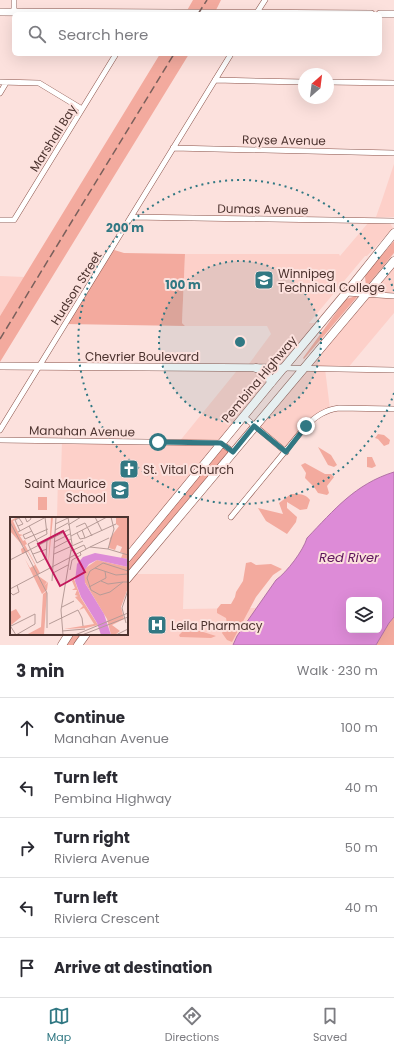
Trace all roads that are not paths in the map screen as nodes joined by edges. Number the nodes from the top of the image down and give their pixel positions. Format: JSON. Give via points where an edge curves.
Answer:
{"nodes":[{"id":1,"x":14,"y":0,"type":"edge"},
{"id":2,"x":265,"y":0,"type":"edge"},
{"id":3,"x":0,"y":12,"type":"edge"},
{"id":4,"x":14,"y":12,"type":"joint"},
{"id":5,"x":258,"y":12,"type":"edge"},
{"id":6,"x":382,"y":14,"type":"edge"},
{"id":7,"x":394,"y":14,"type":"edge"},
{"id":8,"x":115,"y":56,"type":"edge"},
{"id":9,"x":230,"y":56,"type":"edge"},
{"id":10,"x":215,"y":80,"type":"junction"},
{"id":11,"x":0,"y":82,"type":"edge"},
{"id":12,"x":298,"y":82,"type":"edge"},
{"id":13,"x":334,"y":82,"type":"edge"},
{"id":14,"x":6,"y":83,"type":"junction"},
{"id":15,"x":394,"y":83,"type":"edge"},
{"id":16,"x":0,"y":93,"type":"edge"},
{"id":17,"x":82,"y":109,"type":"junction"},
{"id":18,"x":173,"y":148,"type":"junction"},
{"id":19,"x":394,"y":152,"type":"edge"},
{"id":20,"x":131,"y":217,"type":"junction"},
{"id":21,"x":0,"y":220,"type":"edge"},
{"id":22,"x":394,"y":221,"type":"edge"},
{"id":23,"x":394,"y":233,"type":"edge"},
{"id":24,"x":394,"y":261,"type":"edge"},
{"id":25,"x":346,"y":293,"type":"junction"},
{"id":26,"x":367,"y":294,"type":"junction"},
{"id":27,"x":394,"y":296,"type":"edge"},
{"id":28,"x":0,"y":366,"type":"edge"},
{"id":29,"x":40,"y":366,"type":"junction"},
{"id":30,"x":256,"y":368,"type":"junction"},
{"id":31,"x":284,"y":368,"type":"junction"},
{"id":32,"x":302,"y":369,"type":"junction"},
{"id":33,"x":394,"y":370,"type":"edge"},
{"id":34,"x":270,"y":383,"type":"junction"},
{"id":35,"x":394,"y":409,"type":"edge"},
{"id":36,"x":243,"y":416,"type":"junction"},
{"id":37,"x":254,"y":426,"type":"junction"},
{"id":38,"x":0,"y":430,"type":"edge"},
{"id":39,"x":0,"y":440,"type":"edge"},
{"id":40,"x":221,"y":443,"type":"junction"},
{"id":41,"x":233,"y":452,"type":"junction"},
{"id":42,"x":286,"y":452,"type":"junction"},
{"id":43,"x":170,"y":506,"type":"junction"},
{"id":44,"x":180,"y":515,"type":"junction"},
{"id":45,"x":231,"y":517,"type":"dead end"},
{"id":46,"x":128,"y":557,"type":"edge"},
{"id":47,"x":128,"y":578,"type":"edge"},
{"id":48,"x":68,"y":635,"type":"edge"},
{"id":49,"x":85,"y":635,"type":"edge"},
{"id":50,"x":62,"y":645,"type":"edge"},
{"id":51,"x":78,"y":645,"type":"edge"}],
"edges":[{"from":1,"to":4,"type":"street"},
{"from":2,"to":5,"type":"street"},
{"from":3,"to":4,"type":"street"},
{"from":6,"to":7,"type":"street"},
{"from":8,"to":17,"type":"street","name":"Marshall Bay"},
{"from":9,"to":10,"type":"street","name":"Hudson Street"},
{"from":10,"to":12,"type":"street"},
{"from":10,"to":18,"type":"street","name":"Hudson Street"},
{"from":11,"to":14,"type":"street"},
{"from":13,"to":15,"type":"street"},
{"from":14,"to":16,"type":"street"},
{"from":14,"to":17,"type":"street","via":[[39,83]]},
{"from":17,"to":21,"type":"street","name":"Marshall Bay","via":[[14,220]]},
{"from":18,"to":19,"type":"street","name":"Royse Avenue"},
{"from":18,"to":20,"type":"street","name":"Hudson Street"},
{"from":20,"to":22,"type":"street","name":"Dumas Avenue"},
{"from":20,"to":29,"type":"street","name":"Hudson Street"},
{"from":23,"to":25,"type":"main road","name":"Pembina Highway"},
{"from":24,"to":26,"type":"main road"},
{"from":25,"to":26,"type":"street"},
{"from":25,"to":31,"type":"main road","name":"Pembina Highway"},
{"from":26,"to":27,"type":"street"},
{"from":26,"to":32,"type":"main road"},
{"from":28,"to":29,"type":"street","name":"Chevrier Boulevard"},
{"from":29,"to":30,"type":"street","name":"Chevrier Boulevard"},
{"from":29,"to":38,"type":"street","name":"Hudson Street"},
{"from":30,"to":31,"type":"street","name":"Chevrier Boulevard"},
{"from":30,"to":34,"type":"main road","via":[[267,374]]},
{"from":31,"to":32,"type":"street"},
{"from":31,"to":34,"type":"main road","name":"Pembina Highway"},
{"from":32,"to":33,"type":"street"},
{"from":32,"to":37,"type":"main road"},
{"from":34,"to":36,"type":"main road","name":"Pembina Highway"},
{"from":35,"to":42,"type":"street","via":[[339,408],[324,412],[312,420]]},
{"from":36,"to":37,"type":"street"},
{"from":36,"to":40,"type":"main road","name":"Pembina Highway"},
{"from":37,"to":41,"type":"main road"},
{"from":37,"to":42,"type":"street"},
{"from":39,"to":40,"type":"street","name":"Manahan Avenue"},
{"from":40,"to":41,"type":"street"},
{"from":40,"to":43,"type":"main road","name":"Pembina Highway"},
{"from":41,"to":44,"type":"main road"},
{"from":42,"to":45,"type":"street"},
{"from":43,"to":44,"type":"main road"},
{"from":43,"to":46,"type":"main road","name":"Pembina Highway"},
{"from":44,"to":47,"type":"main road"},
{"from":48,"to":50,"type":"main road"},
{"from":49,"to":51,"type":"main road"}]}
